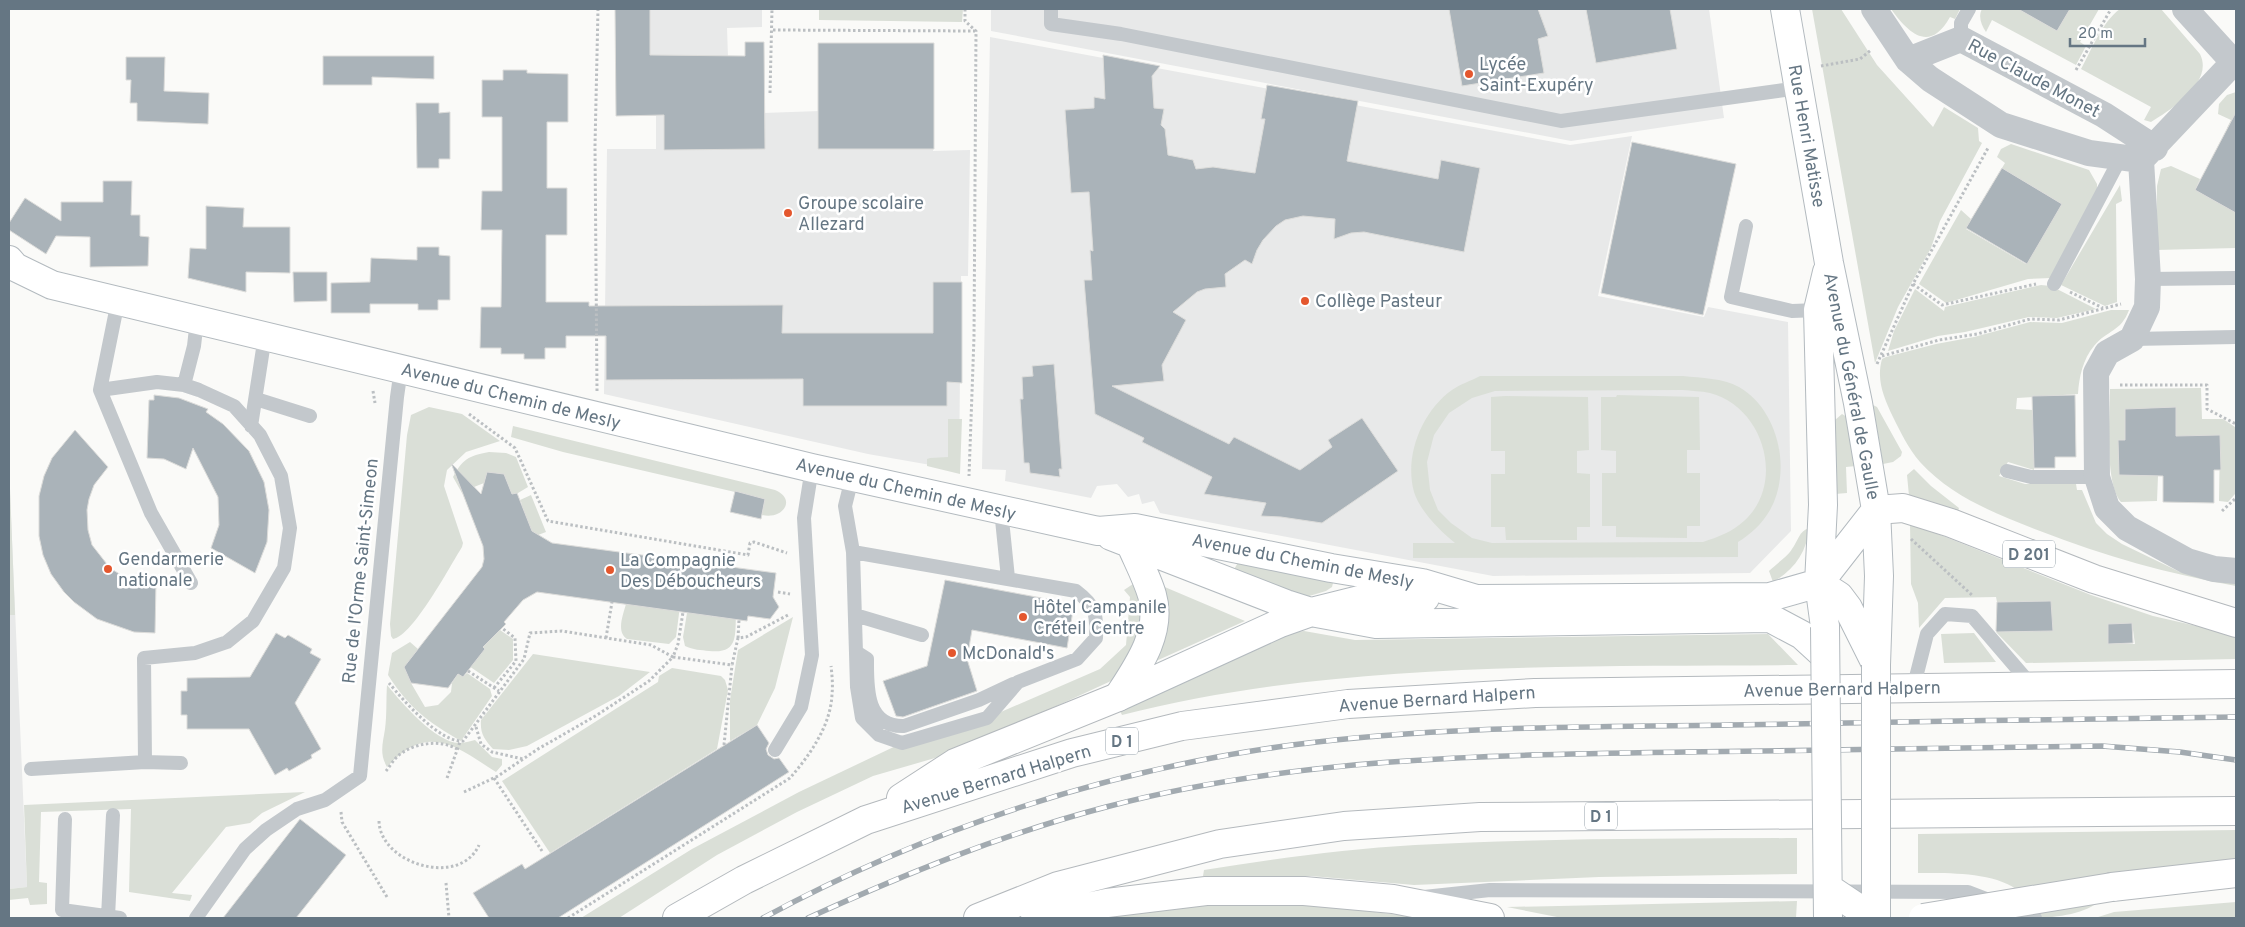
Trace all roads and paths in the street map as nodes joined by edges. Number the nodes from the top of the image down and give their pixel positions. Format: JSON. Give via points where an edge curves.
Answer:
{"nodes":[{"id":1,"x":598,"y":9,"type":"edge"},
{"id":2,"x":772,"y":9,"type":"edge"},
{"id":3,"x":966,"y":9,"type":"edge"},
{"id":4,"x":1051,"y":9,"type":"edge"},
{"id":5,"x":1785,"y":9,"type":"edge"},
{"id":6,"x":1874,"y":9,"type":"edge"},
{"id":7,"x":1969,"y":9,"type":"edge"},
{"id":8,"x":2111,"y":9,"type":"edge"},
{"id":9,"x":2185,"y":9,"type":"edge"},
{"id":10,"x":773,"y":30,"type":"junction"},
{"id":11,"x":976,"y":31,"type":"junction"},
{"id":12,"x":1892,"y":34,"type":"junction"},
{"id":13,"x":1961,"y":39,"type":"junction"},
{"id":14,"x":1908,"y":60,"type":"junction"},
{"id":15,"x":2235,"y":64,"type":"edge"},
{"id":16,"x":1826,"y":65,"type":"dead end"},
{"id":17,"x":2074,"y":74,"type":"dead end"},
{"id":18,"x":1798,"y":88,"type":"junction"},
{"id":19,"x":770,"y":93,"type":"dead end"},
{"id":20,"x":2001,"y":125,"type":"junction"},
{"id":21,"x":2139,"y":155,"type":"junction"},
{"id":22,"x":1746,"y":226,"type":"dead end"},
{"id":23,"x":1829,"y":263,"type":"junction"},
{"id":24,"x":11,"y":268,"type":"edge"},
{"id":25,"x":2236,"y":278,"type":"edge"},
{"id":26,"x":2148,"y":279,"type":"junction"},
{"id":27,"x":1914,"y":284,"type":"junction"},
{"id":28,"x":2054,"y":284,"type":"junction"},
{"id":29,"x":118,"y":301,"type":"junction"},
{"id":30,"x":2147,"y":307,"type":"junction"},
{"id":31,"x":2103,"y":308,"type":"junction"},
{"id":32,"x":1818,"y":310,"type":"junction"},
{"id":33,"x":197,"y":320,"type":"junction"},
{"id":34,"x":265,"y":336,"type":"junction"},
{"id":35,"x":2236,"y":337,"type":"edge"},
{"id":36,"x":2132,"y":339,"type":"junction"},
{"id":37,"x":1881,"y":356,"type":"junction"},
{"id":38,"x":402,"y":369,"type":"junction"},
{"id":39,"x":1874,"y":372,"type":"dead end"},
{"id":40,"x":184,"y":385,"type":"junction"},
{"id":41,"x":2118,"y":385,"type":"dead end"},
{"id":42,"x":364,"y":389,"type":"dead end"},
{"id":43,"x":100,"y":390,"type":"junction"},
{"id":44,"x":397,"y":397,"type":"junction"},
{"id":45,"x":256,"y":399,"type":"junction"},
{"id":46,"x":461,"y":412,"type":"dead end"},
{"id":47,"x":310,"y":416,"type":"dead end"},
{"id":48,"x":594,"y":416,"type":"junction"},
{"id":49,"x":2236,"y":424,"type":"edge"},
{"id":50,"x":251,"y":426,"type":"junction"},
{"id":51,"x":812,"y":468,"type":"junction"},
{"id":52,"x":2007,"y":471,"type":"dead end"},
{"id":53,"x":2097,"y":477,"type":"junction"},
{"id":54,"x":852,"y":478,"type":"junction"},
{"id":55,"x":2236,"y":498,"type":"edge"},
{"id":56,"x":967,"y":504,"type":"junction"},
{"id":57,"x":1001,"y":510,"type":"junction"},
{"id":58,"x":1876,"y":510,"type":"junction"},
{"id":59,"x":2222,"y":511,"type":"dead end"},
{"id":60,"x":1098,"y":531,"type":"junction"},
{"id":61,"x":1909,"y":538,"type":"dead end"},
{"id":62,"x":1131,"y":544,"type":"junction"},
{"id":63,"x":853,"y":552,"type":"junction"},
{"id":64,"x":790,"y":560,"type":"dead end"},
{"id":65,"x":2236,"y":571,"type":"edge"},
{"id":66,"x":1008,"y":578,"type":"junction"},
{"id":67,"x":191,"y":582,"type":"dead end"},
{"id":68,"x":1819,"y":583,"type":"junction"},
{"id":69,"x":790,"y":586,"type":"dead end"},
{"id":70,"x":778,"y":592,"type":"dead end"},
{"id":71,"x":1476,"y":599,"type":"junction"},
{"id":72,"x":612,"y":602,"type":"dead end"},
{"id":73,"x":2181,"y":607,"type":"junction"},
{"id":74,"x":809,"y":609,"type":"junction"},
{"id":75,"x":684,"y":612,"type":"dead end"},
{"id":76,"x":1311,"y":612,"type":"junction"},
{"id":77,"x":2236,"y":614,"type":"edge"},
{"id":78,"x":855,"y":615,"type":"junction"},
{"id":79,"x":1972,"y":616,"type":"junction"},
{"id":80,"x":739,"y":620,"type":"dead end"},
{"id":81,"x":2236,"y":623,"type":"edge"},
{"id":82,"x":502,"y":628,"type":"dead end"},
{"id":83,"x":1814,"y":631,"type":"junction"},
{"id":84,"x":922,"y":635,"type":"dead end"},
{"id":85,"x":606,"y":638,"type":"junction"},
{"id":86,"x":738,"y":638,"type":"junction"},
{"id":87,"x":831,"y":656,"type":"dead end"},
{"id":88,"x":673,"y":657,"type":"junction"},
{"id":89,"x":732,"y":665,"type":"junction"},
{"id":90,"x":1876,"y":665,"type":"junction"},
{"id":91,"x":468,"y":670,"type":"dead end"},
{"id":92,"x":384,"y":679,"type":"dead end"},
{"id":93,"x":2236,"y":684,"type":"edge"},
{"id":94,"x":2032,"y":686,"type":"junction"},
{"id":95,"x":494,"y":688,"type":"junction"},
{"id":96,"x":1913,"y":689,"type":"junction"},
{"id":97,"x":500,"y":691,"type":"junction"},
{"id":98,"x":1118,"y":697,"type":"junction"},
{"id":99,"x":476,"y":727,"type":"junction"},
{"id":100,"x":460,"y":742,"type":"junction"},
{"id":101,"x":724,"y":745,"type":"dead end"},
{"id":102,"x":457,"y":750,"type":"junction"},
{"id":103,"x":774,"y":750,"type":"dead end"},
{"id":104,"x":524,"y":759,"type":"junction"},
{"id":105,"x":145,"y":762,"type":"junction"},
{"id":106,"x":180,"y":763,"type":"dead end"},
{"id":107,"x":31,"y":769,"type":"dead end"},
{"id":108,"x":386,"y":771,"type":"dead end"},
{"id":109,"x":447,"y":778,"type":"dead end"},
{"id":110,"x":494,"y":778,"type":"junction"},
{"id":111,"x":344,"y":787,"type":"junction"},
{"id":112,"x":464,"y":792,"type":"dead end"},
{"id":113,"x":2236,"y":810,"type":"edge"},
{"id":114,"x":113,"y":816,"type":"dead end"},
{"id":115,"x":65,"y":818,"type":"dead end"},
{"id":116,"x":866,"y":820,"type":"junction"},
{"id":117,"x":379,"y":822,"type":"dead end"},
{"id":118,"x":479,"y":845,"type":"dead end"},
{"id":119,"x":542,"y":851,"type":"dead end"},
{"id":120,"x":2236,"y":873,"type":"edge"},
{"id":121,"x":446,"y":883,"type":"dead end"},
{"id":122,"x":1828,"y":888,"type":"junction"},
{"id":123,"x":387,"y":897,"type":"dead end"},
{"id":124,"x":1394,"y":900,"type":"junction"},
{"id":125,"x":114,"y":917,"type":"edge"},
{"id":126,"x":196,"y":918,"type":"edge"},
{"id":127,"x":449,"y":918,"type":"edge"},
{"id":128,"x":568,"y":918,"type":"edge"},
{"id":129,"x":678,"y":918,"type":"edge"},
{"id":130,"x":978,"y":918,"type":"edge"},
{"id":131,"x":1035,"y":918,"type":"edge"},
{"id":132,"x":1490,"y":918,"type":"edge"},
{"id":133,"x":1828,"y":918,"type":"edge"},
{"id":134,"x":1874,"y":918,"type":"edge"},
{"id":135,"x":1923,"y":918,"type":"edge"},
{"id":136,"x":2035,"y":918,"type":"edge"}],
"edges":[{"from":1,"to":48,"type":"path","via":[[595,146],[597,394]]},
{"from":2,"to":10,"type":"path"},
{"from":3,"to":11,"type":"path","via":[[965,22]]},
{"from":4,"to":18,"type":"lane","via":[[1051,24],[1121,34],[1561,121]]},
{"from":5,"to":18,"type":"main road","name":"Rue Henri Matisse"},
{"from":6,"to":12,"type":"street"},
{"from":7,"to":13,"type":"lane","via":[[1961,22]]},
{"from":8,"to":17,"type":"path"},
{"from":9,"to":15,"type":"street"},
{"from":10,"to":11,"type":"path"},
{"from":10,"to":19,"type":"path"},
{"from":11,"to":56,"type":"path","via":[[974,337]]},
{"from":12,"to":14,"type":"street"},
{"from":12,"to":16,"type":"path","via":[[1860,59]]},
{"from":13,"to":14,"type":"street","name":"Rue Claude Monet"},
{"from":13,"to":21,"type":"street","name":"Rue Claude Monet","via":[[2104,116]]},
{"from":14,"to":20,"type":"street","via":[[1930,79]]},
{"from":15,"to":21,"type":"street"},
{"from":18,"to":23,"type":"main road","name":"Rue Henri Matisse"},
{"from":20,"to":21,"type":"street","via":[[2089,153]]},
{"from":20,"to":27,"type":"path"},
{"from":21,"to":26,"type":"street"},
{"from":21,"to":28,"type":"lane"},
{"from":22,"to":32,"type":"lane","via":[[1731,298],[1792,312]]},
{"from":23,"to":32,"type":"main road","name":"Avenue du Général de Gaulle"},
{"from":23,"to":58,"type":"main road","name":"Avenue du Général de Gaulle"},
{"from":24,"to":29,"type":"main road","name":"Avenue du Chemin de Mesly","via":[[52,285]]},
{"from":25,"to":26,"type":"lane"},
{"from":26,"to":30,"type":"street"},
{"from":27,"to":28,"type":"path","via":[[1942,305],[2047,281]]},
{"from":27,"to":37,"type":"path"},
{"from":28,"to":31,"type":"path"},
{"from":29,"to":33,"type":"main road","name":"Avenue du Chemin de Mesly"},
{"from":29,"to":43,"type":"lane"},
{"from":30,"to":31,"type":"path","via":[[2117,304]]},
{"from":30,"to":36,"type":"street"},
{"from":31,"to":37,"type":"path","via":[[2059,320],[2030,319]]},
{"from":32,"to":68,"type":"main road","name":"Avenue du Général de Gaulle","via":[[1823,505]]},
{"from":33,"to":34,"type":"main road","name":"Avenue du Chemin de Mesly"},
{"from":33,"to":40,"type":"lane"},
{"from":34,"to":38,"type":"main road","name":"Avenue du Chemin de Mesly"},
{"from":34,"to":45,"type":"lane"},
{"from":35,"to":36,"type":"lane"},
{"from":36,"to":53,"type":"street","via":[[2107,353],[2096,373]]},
{"from":37,"to":39,"type":"path"},
{"from":38,"to":44,"type":"lane","name":"Rue de l'Orme Saint-Simeon"},
{"from":38,"to":48,"type":"main road","name":"Avenue du Chemin de Mesly"},
{"from":40,"to":43,"type":"lane","via":[[157,382]]},
{"from":40,"to":50,"type":"lane","via":[[234,406]]},
{"from":41,"to":49,"type":"path","via":[[2207,385],[2207,410]]},
{"from":42,"to":44,"type":"path"},
{"from":43,"to":67,"type":"lane","via":[[151,513]]},
{"from":44,"to":111,"type":"lane","name":"Rue de l'Orme Saint-Simeon","via":[[360,776]]},
{"from":45,"to":47,"type":"lane"},
{"from":45,"to":50,"type":"lane"},
{"from":46,"to":64,"type":"path","via":[[470,414],[515,448],[548,521],[748,555],[750,543],[754,542],[786,552]]},
{"from":48,"to":51,"type":"main road","name":"Avenue du Chemin de Mesly"},
{"from":50,"to":105,"type":"lane","via":[[260,435],[280,476],[290,528],[284,568],[253,621],[227,642],[195,653],[144,658]]},
{"from":51,"to":54,"type":"main road","name":"Avenue du Chemin de Mesly"},
{"from":51,"to":74,"type":"lane","via":[[804,518]]},
{"from":52,"to":53,"type":"lane","via":[[2031,478]]},
{"from":53,"to":65,"type":"street","via":[[2107,508],[2127,528],[2187,561]]},
{"from":54,"to":56,"type":"main road","name":"Avenue du Chemin de Mesly"},
{"from":54,"to":63,"type":"lane","via":[[846,506]]},
{"from":55,"to":59,"type":"path"},
{"from":56,"to":57,"type":"main road","name":"Avenue du Chemin de Mesly"},
{"from":57,"to":60,"type":"main road","name":"Avenue du Chemin de Mesly"},
{"from":57,"to":66,"type":"lane"},
{"from":58,"to":68,"type":"main road"},
{"from":58,"to":73,"type":"main road","number":"D 201","via":[[1908,509],[2094,579]]},
{"from":58,"to":90,"type":"main road","name":"Avenue du Général de Gaulle"},
{"from":60,"to":62,"type":"main road"},
{"from":60,"to":71,"type":"main road","name":"Avenue du Chemin de Mesly","via":[[1135,528],[1422,583]]},
{"from":61,"to":79,"type":"path","via":[[1974,597]]},
{"from":62,"to":76,"type":"main road"},
{"from":62,"to":98,"type":"main road","via":[[1153,596],[1154,628],[1143,658]]},
{"from":63,"to":66,"type":"lane"},
{"from":63,"to":78,"type":"lane"},
{"from":66,"to":78,"type":"lane","via":[[1076,591],[1090,601],[1097,619],[1096,638],[1077,658],[1018,682],[987,718],[902,743],[879,735],[862,718],[857,687]]},
{"from":68,"to":71,"type":"main road","name":"Avenue du Chemin de Mesly","via":[[1770,597]]},
{"from":68,"to":83,"type":"main road","name":"Avenue du Général de Gaulle"},
{"from":68,"to":90,"type":"main road","via":[[1839,596],[1848,608]]},
{"from":69,"to":70,"type":"path","via":[[790,594]]},
{"from":71,"to":76,"type":"main road","via":[[1375,596]]},
{"from":72,"to":85,"type":"path"},
{"from":73,"to":77,"type":"street"},
{"from":73,"to":81,"type":"main road","number":"D 201"},
{"from":74,"to":86,"type":"path","via":[[797,610]]},
{"from":74,"to":103,"type":"lane","via":[[812,655],[801,707]]},
{"from":75,"to":88,"type":"path"},
{"from":76,"to":83,"type":"main road","via":[[1376,624],[1770,618]]},
{"from":76,"to":98,"type":"main road"},
{"from":78,"to":84,"type":"lane"},
{"from":79,"to":94,"type":"lane"},
{"from":79,"to":96,"type":"lane","via":[[1945,614],[1927,634]]},
{"from":80,"to":86,"type":"path"},
{"from":82,"to":95,"type":"path","via":[[515,638],[516,661]]},
{"from":83,"to":122,"type":"main road","name":"Avenue du Général de Gaulle","bridge":true,"via":[[1825,656]]},
{"from":85,"to":88,"type":"path","via":[[650,645]]},
{"from":85,"to":97,"type":"path","via":[[562,631],[530,633],[524,659]]},
{"from":86,"to":89,"type":"path"},
{"from":87,"to":128,"type":"path","via":[[832,695],[828,714],[808,757],[790,778]]},
{"from":88,"to":89,"type":"path"},
{"from":88,"to":104,"type":"path","via":[[649,681]]},
{"from":89,"to":101,"type":"path"},
{"from":90,"to":134,"type":"main road","name":"Avenue du Général de Gaulle","bridge":true},
{"from":91,"to":95,"type":"path"},
{"from":92,"to":100,"type":"path","via":[[426,723]]},
{"from":93,"to":94,"type":"main road","name":"Avenue Bernard Halpern","number":"D 1"},
{"from":94,"to":96,"type":"main road","name":"Avenue Bernard Halpern","number":"D 1"},
{"from":95,"to":97,"type":"path"},
{"from":96,"to":116,"type":"main road","name":"Avenue Bernard Halpern","number":"D 1","via":[[1536,693],[1339,705],[1182,726],[1127,739],[1063,756]]},
{"from":97,"to":99,"type":"path"},
{"from":98,"to":116,"type":"main road","via":[[955,763]]},
{"from":99,"to":100,"type":"path"},
{"from":99,"to":104,"type":"path","via":[[481,744],[492,752]]},
{"from":100,"to":102,"type":"path"},
{"from":102,"to":108,"type":"path","via":[[430,742],[399,756]]},
{"from":102,"to":109,"type":"path"},
{"from":104,"to":110,"type":"path"},
{"from":105,"to":106,"type":"lane"},
{"from":105,"to":107,"type":"lane"},
{"from":110,"to":112,"type":"path"},
{"from":110,"to":119,"type":"path"},
{"from":111,"to":123,"type":"path","via":[[342,822]]},
{"from":111,"to":126,"type":"lane","via":[[325,800],[297,809],[266,830],[245,849]]},
{"from":113,"to":130,"type":"main road","number":"D 1","via":[[1480,817],[1344,826],[1210,847],[1058,886]]},
{"from":114,"to":125,"type":"lane"},
{"from":115,"to":125,"type":"lane","via":[[62,910]]},
{"from":116,"to":129,"type":"main road","name":"Avenue Bernard Halpern","number":"D 1","via":[[744,880]]},
{"from":117,"to":118,"type":"path","via":[[379,828],[392,848],[418,865],[442,868],[461,864]]},
{"from":120,"to":135,"type":"main road","bridge":true,"via":[[2112,887]]},
{"from":121,"to":127,"type":"path"},
{"from":122,"to":133,"type":"main road","name":"Avenue du Général de Gaulle","bridge":true},
{"from":122,"to":134,"type":"main road","bridge":true},
{"from":124,"to":131,"type":"main road","via":[[1304,891],[1206,891],[1107,903]]},
{"from":124,"to":132,"type":"main road"},
{"from":124,"to":136,"type":"lane","via":[[1490,890],[1968,892]]}]}
